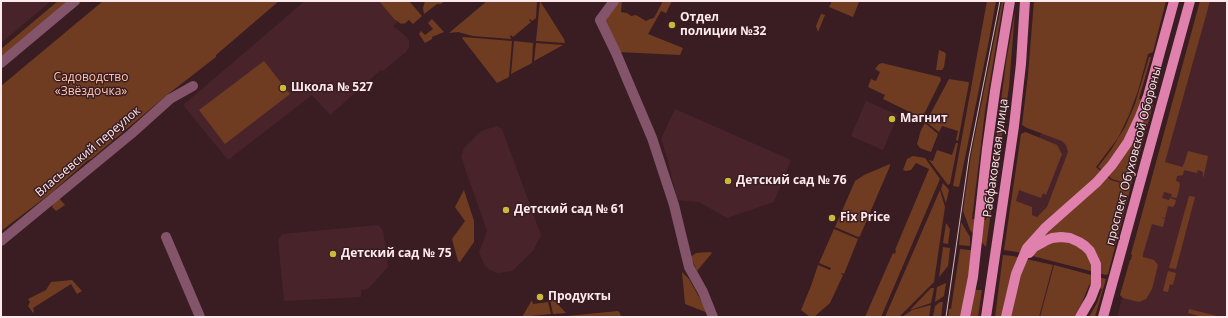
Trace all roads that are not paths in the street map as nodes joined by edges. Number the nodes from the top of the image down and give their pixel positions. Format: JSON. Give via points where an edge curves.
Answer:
{"nodes":[{"id":1,"x":75,"y":1,"type":"edge"},
{"id":2,"x":614,"y":1,"type":"edge"},
{"id":3,"x":1010,"y":1,"type":"edge"},
{"id":4,"x":1025,"y":1,"type":"edge"},
{"id":5,"x":1174,"y":1,"type":"edge"},
{"id":6,"x":1190,"y":1,"type":"edge"},
{"id":7,"x":1,"y":63,"type":"edge"},
{"id":8,"x":193,"y":86,"type":"dead end"},
{"id":9,"x":166,"y":237,"type":"dead end"},
{"id":10,"x":1,"y":241,"type":"edge"},
{"id":11,"x":1020,"y":262,"type":"junction"},
{"id":12,"x":200,"y":317,"type":"edge"},
{"id":13,"x":713,"y":317,"type":"edge"},
{"id":14,"x":965,"y":317,"type":"edge"},
{"id":15,"x":986,"y":317,"type":"edge"},
{"id":16,"x":1006,"y":317,"type":"edge"},
{"id":17,"x":1080,"y":317,"type":"edge"},
{"id":18,"x":1104,"y":317,"type":"edge"}],
"edges":[{"from":1,"to":7,"type":"street"},
{"from":2,"to":13,"type":"street","via":[[600,20],[652,138],[674,205],[688,267],[703,292]]},
{"from":3,"to":14,"type":"main road","via":[[995,91],[973,277]]},
{"from":4,"to":15,"type":"main road","name":"Рабфаковская улица","via":[[1014,126]]},
{"from":5,"to":11,"type":"main road","via":[[1148,96],[1128,142],[1097,182],[1035,238]]},
{"from":6,"to":18,"type":"main road","name":"проспект Обуховской Обороны"},
{"from":8,"to":10,"type":"street","name":"Власьевский переулок","via":[[170,99]]},
{"from":9,"to":12,"type":"street"},
{"from":11,"to":16,"type":"main road"},
{"from":11,"to":17,"type":"main road","via":[[1034,247],[1052,238],[1070,238],[1085,246],[1096,264],[1096,285]]}]}
